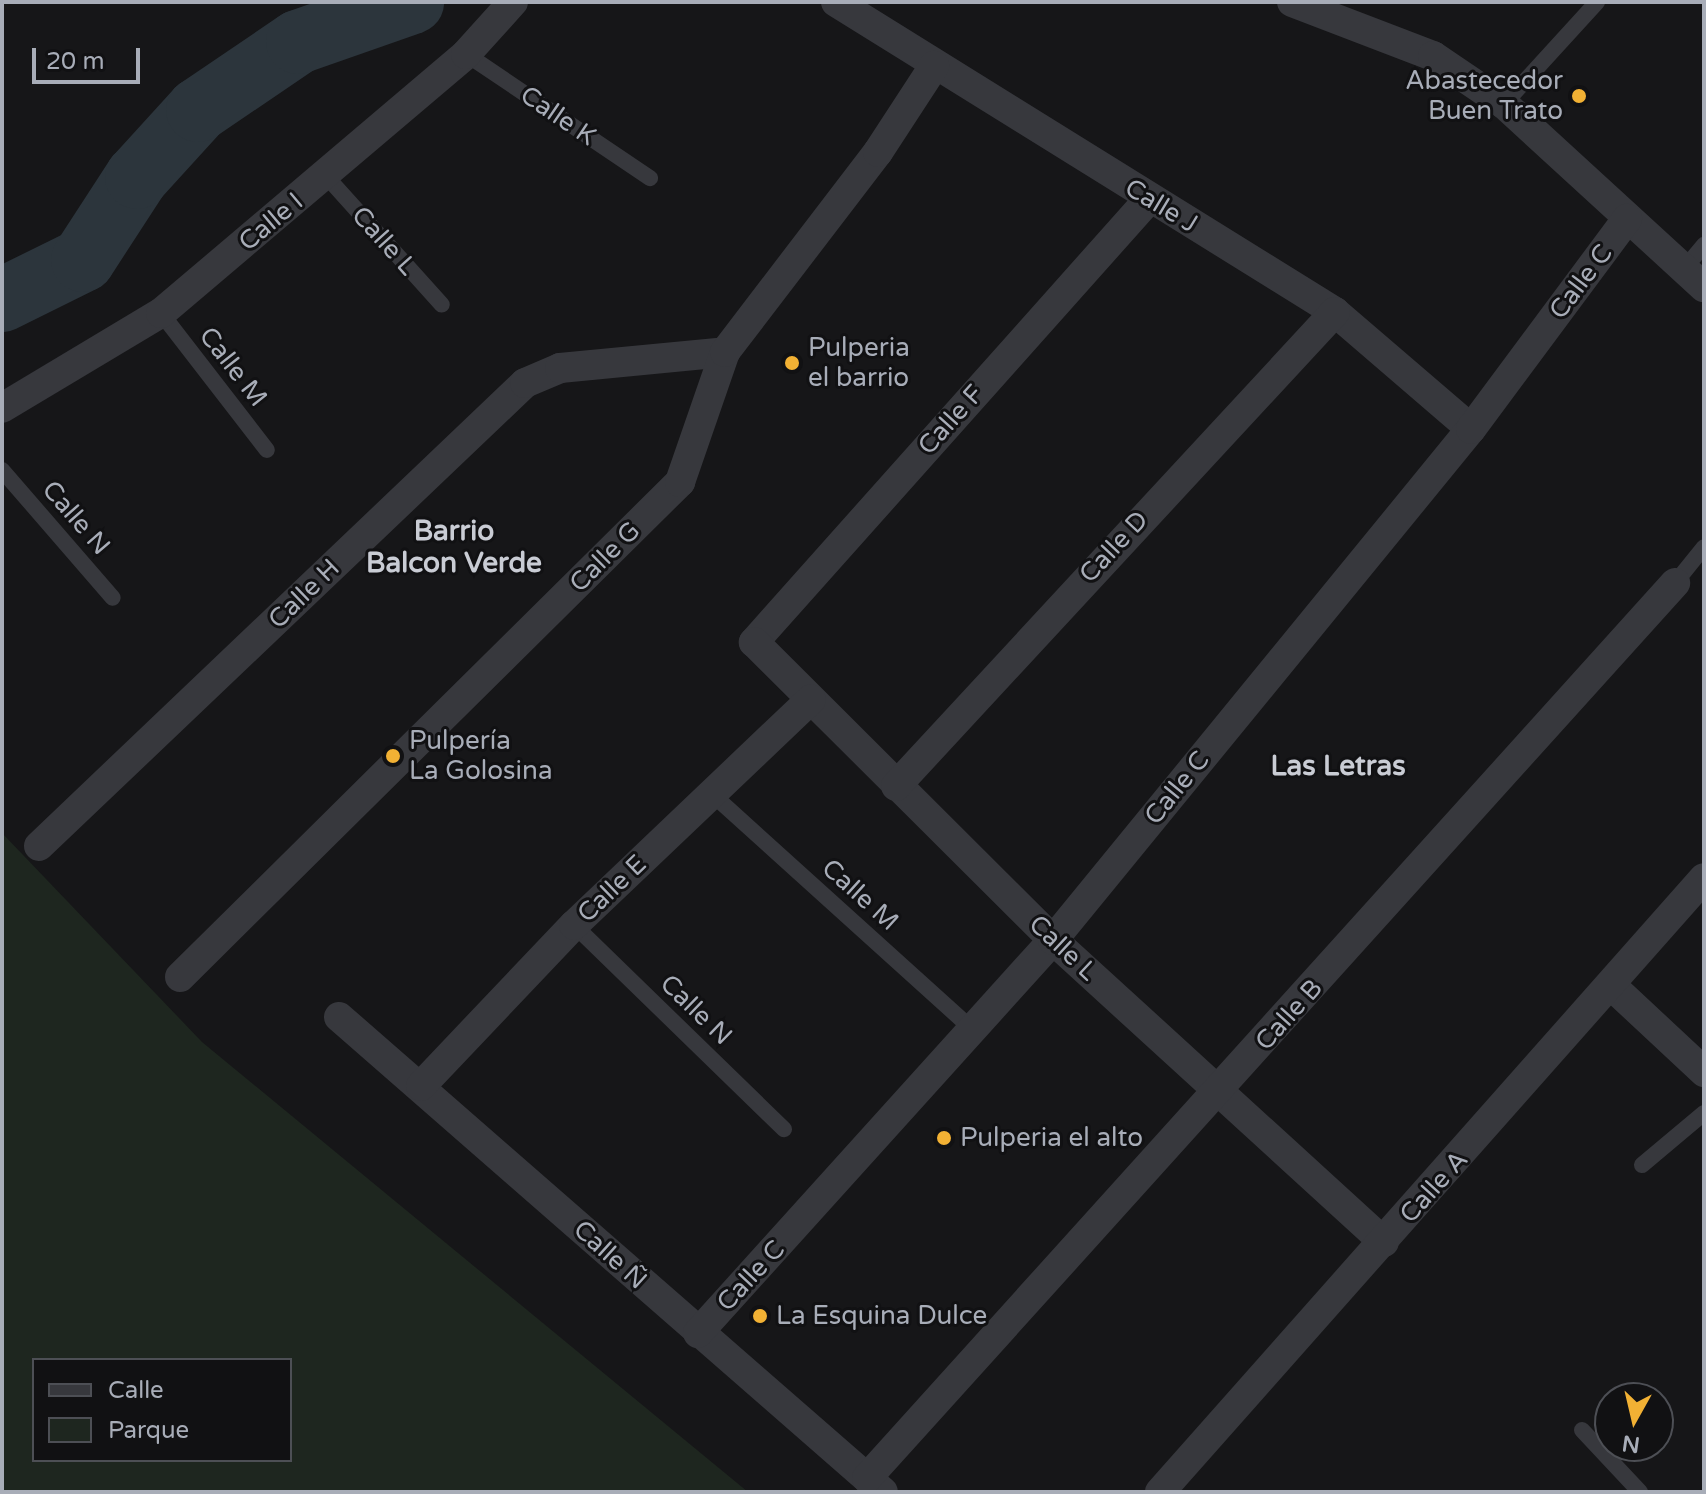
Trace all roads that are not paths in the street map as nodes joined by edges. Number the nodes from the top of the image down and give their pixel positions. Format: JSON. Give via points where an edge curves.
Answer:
{"nodes":[{"id":1,"x":513,"y":2,"type":"edge"},
{"id":2,"x":836,"y":2,"type":"edge"},
{"id":3,"x":1292,"y":2,"type":"edge"},
{"id":4,"x":1597,"y":2,"type":"edge"},
{"id":5,"x":1341,"y":10,"type":"edge"},
{"id":6,"x":466,"y":54,"type":"junction"},
{"id":7,"x":934,"y":66,"type":"junction"},
{"id":8,"x":1504,"y":104,"type":"junction"},
{"id":9,"x":326,"y":176,"type":"junction"},
{"id":10,"x":650,"y":178,"type":"dead end"},
{"id":11,"x":1149,"y":199,"type":"junction"},
{"id":12,"x":1627,"y":219,"type":"junction"},
{"id":13,"x":1704,"y":245,"type":"edge"},
{"id":14,"x":1694,"y":278,"type":"edge"},
{"id":15,"x":442,"y":305,"type":"dead end"},
{"id":16,"x":1335,"y":312,"type":"junction"},
{"id":17,"x":161,"y":313,"type":"junction"},
{"id":18,"x":725,"y":352,"type":"junction"},
{"id":19,"x":2,"y":408,"type":"edge"},
{"id":20,"x":1471,"y":429,"type":"junction"},
{"id":21,"x":267,"y":450,"type":"dead end"},
{"id":22,"x":2,"y":470,"type":"edge"},
{"id":23,"x":1704,"y":547,"type":"edge"},
{"id":24,"x":1675,"y":583,"type":"joint"},
{"id":25,"x":113,"y":598,"type":"dead end"},
{"id":26,"x":754,"y":642,"type":"joint"},
{"id":27,"x":811,"y":699,"type":"junction"},
{"id":28,"x":896,"y":786,"type":"junction"},
{"id":29,"x":712,"y":794,"type":"junction"},
{"id":30,"x":39,"y":846,"type":"dead end"},
{"id":31,"x":1704,"y":878,"type":"edge"},
{"id":32,"x":574,"y":925,"type":"junction"},
{"id":33,"x":1053,"y":940,"type":"junction"},
{"id":34,"x":180,"y":977,"type":"dead end"},
{"id":35,"x":1613,"y":987,"type":"junction"},
{"id":36,"x":339,"y":1017,"type":"dead end"},
{"id":37,"x":975,"y":1032,"type":"junction"},
{"id":38,"x":1704,"y":1072,"type":"edge"},
{"id":39,"x":421,"y":1086,"type":"junction"},
{"id":40,"x":1221,"y":1092,"type":"junction"},
{"id":41,"x":1704,"y":1113,"type":"edge"},
{"id":42,"x":784,"y":1129,"type":"dead end"},
{"id":43,"x":1642,"y":1165,"type":"dead end"},
{"id":44,"x":1384,"y":1242,"type":"junction"},
{"id":45,"x":698,"y":1333,"type":"junction"},
{"id":46,"x":1582,"y":1430,"type":"dead end"},
{"id":47,"x":875,"y":1485,"type":"edge"},
{"id":48,"x":1160,"y":1492,"type":"edge"},
{"id":49,"x":1640,"y":1492,"type":"edge"}],
"edges":[{"from":1,"to":6,"type":"street","name":"Calle I"},
{"from":2,"to":7,"type":"street","name":"Calle J"},
{"from":3,"to":5,"type":"street"},
{"from":4,"to":8,"type":"lane"},
{"from":5,"to":8,"type":"street","via":[[1433,56]]},
{"from":6,"to":9,"type":"street","name":"Calle I"},
{"from":6,"to":10,"type":"lane","name":"Calle K"},
{"from":7,"to":11,"type":"street","name":"Calle J"},
{"from":7,"to":18,"type":"street","name":"Calle G","via":[[878,152]]},
{"from":8,"to":12,"type":"street"},
{"from":9,"to":15,"type":"lane","name":"Calle L"},
{"from":9,"to":17,"type":"street","name":"Calle I"},
{"from":11,"to":16,"type":"street","name":"Calle J"},
{"from":11,"to":26,"type":"street","name":"Calle F"},
{"from":12,"to":14,"type":"street"},
{"from":12,"to":20,"type":"street","name":"Calle C"},
{"from":13,"to":14,"type":"lane"},
{"from":16,"to":20,"type":"street","name":"Calle J"},
{"from":16,"to":28,"type":"street","name":"Calle D"},
{"from":17,"to":19,"type":"street","name":"Calle I"},
{"from":17,"to":21,"type":"lane","name":"Calle M"},
{"from":18,"to":30,"type":"street","name":"Calle H","via":[[560,368],[525,383]]},
{"from":18,"to":34,"type":"street","name":"Calle G","via":[[680,482]]},
{"from":20,"to":33,"type":"street","name":"Calle C"},
{"from":22,"to":25,"type":"lane","name":"Calle N"},
{"from":23,"to":24,"type":"lane","name":"Calle B"},
{"from":24,"to":40,"type":"street","name":"Calle B"},
{"from":26,"to":27,"type":"street","name":"Calle L"},
{"from":27,"to":28,"type":"street","name":"Calle L"},
{"from":27,"to":29,"type":"street","name":"Calle E"},
{"from":28,"to":33,"type":"street","name":"Calle L"},
{"from":29,"to":32,"type":"street","name":"Calle E"},
{"from":29,"to":37,"type":"lane","name":"Calle M"},
{"from":31,"to":35,"type":"street","name":"Calle A"},
{"from":32,"to":39,"type":"street","name":"Calle E"},
{"from":32,"to":42,"type":"lane","name":"Calle N"},
{"from":33,"to":37,"type":"street","name":"Calle C"},
{"from":33,"to":40,"type":"street","name":"Calle L"},
{"from":35,"to":38,"type":"street"},
{"from":35,"to":44,"type":"street","name":"Calle A"},
{"from":36,"to":39,"type":"street","name":"Calle Ñ"},
{"from":37,"to":45,"type":"street","name":"Calle C"},
{"from":39,"to":45,"type":"street","name":"Calle Ñ"},
{"from":40,"to":44,"type":"street","name":"Calle L"},
{"from":40,"to":47,"type":"street","name":"Calle B"},
{"from":41,"to":43,"type":"lane"},
{"from":44,"to":48,"type":"street","name":"Calle A"},
{"from":45,"to":47,"type":"street","name":"Calle Ñ"},
{"from":46,"to":49,"type":"lane"}]}
